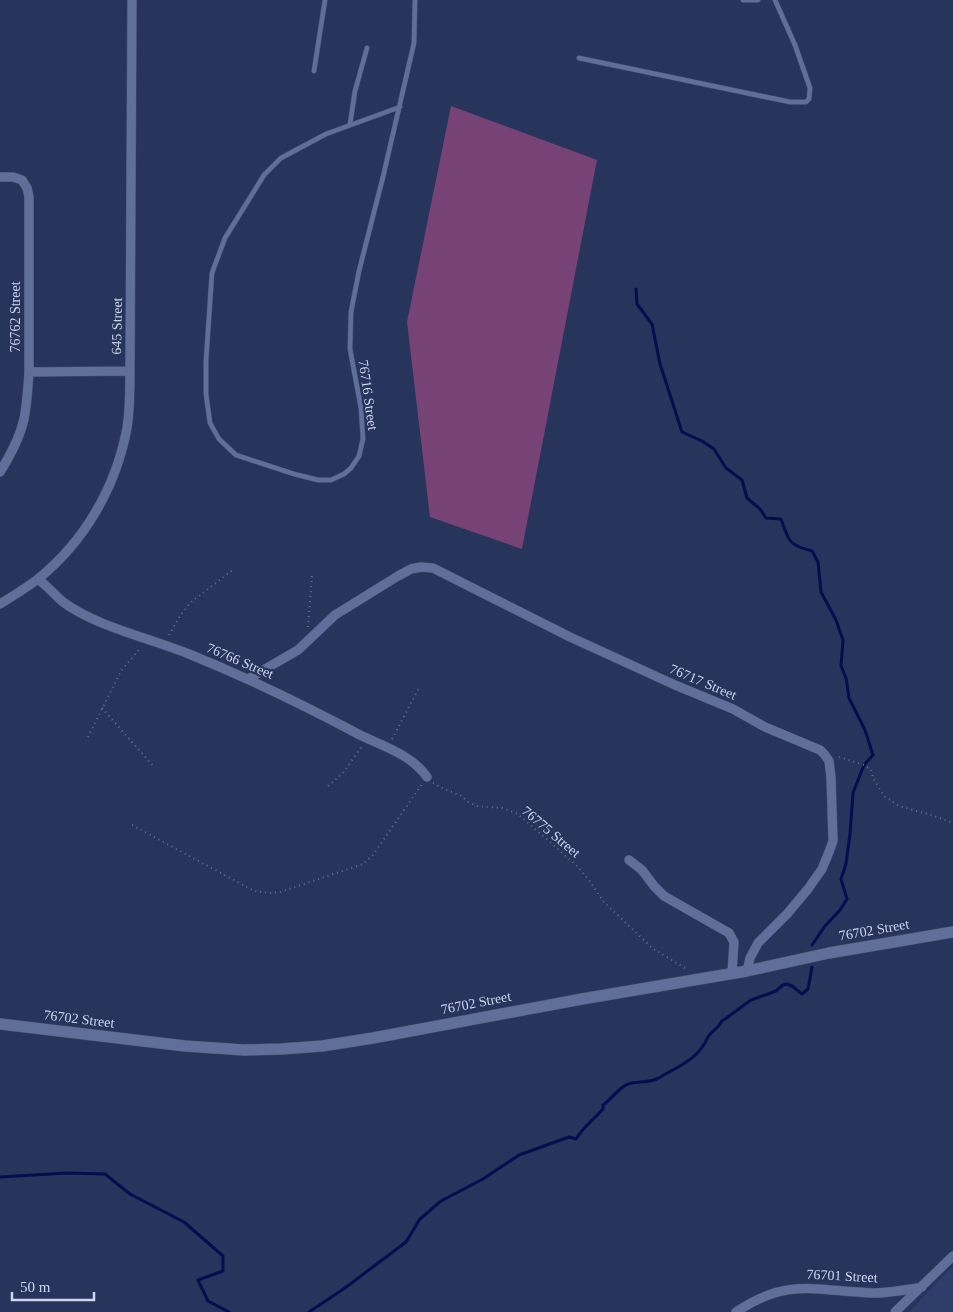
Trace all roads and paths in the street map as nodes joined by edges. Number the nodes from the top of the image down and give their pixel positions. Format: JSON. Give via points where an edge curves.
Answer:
{"nodes":[{"id":1,"x":132,"y":0,"type":"edge"},
{"id":2,"x":325,"y":0,"type":"edge"},
{"id":3,"x":416,"y":0,"type":"edge"},
{"id":4,"x":743,"y":0,"type":"edge"},
{"id":5,"x":758,"y":0,"type":"edge"},
{"id":6,"x":775,"y":0,"type":"edge"},
{"id":7,"x":367,"y":48,"type":"dead end"},
{"id":8,"x":579,"y":58,"type":"dead end"},
{"id":9,"x":314,"y":71,"type":"dead end"},
{"id":10,"x":400,"y":107,"type":"junction"},
{"id":11,"x":350,"y":124,"type":"junction"},
{"id":12,"x":0,"y":177,"type":"edge"},
{"id":13,"x":130,"y":371,"type":"junction"},
{"id":14,"x":28,"y":372,"type":"junction"},
{"id":15,"x":0,"y":472,"type":"edge"},
{"id":16,"x":234,"y":569,"type":"dead end"},
{"id":17,"x":312,"y":576,"type":"dead end"},
{"id":18,"x":38,"y":578,"type":"junction"},
{"id":19,"x":0,"y":604,"type":"edge"},
{"id":20,"x":148,"y":640,"type":"junction"},
{"id":21,"x":307,"y":642,"type":"junction"},
{"id":22,"x":164,"y":644,"type":"junction"},
{"id":23,"x":248,"y":679,"type":"junction"},
{"id":24,"x":419,"y":688,"type":"dead end"},
{"id":25,"x":102,"y":708,"type":"junction"},
{"id":26,"x":88,"y":737,"type":"dead end"},
{"id":27,"x":367,"y":738,"type":"junction"},
{"id":28,"x":388,"y":748,"type":"junction"},
{"id":29,"x":838,"y":756,"type":"dead end"},
{"id":30,"x":155,"y":768,"type":"dead end"},
{"id":31,"x":427,"y":777,"type":"junction"},
{"id":32,"x":328,"y":786,"type":"dead end"},
{"id":33,"x":953,"y":823,"type":"edge"},
{"id":34,"x":132,"y":826,"type":"dead end"},
{"id":35,"x":629,"y":860,"type":"dead end"},
{"id":36,"x":953,"y":932,"type":"edge"},
{"id":37,"x":689,"y":970,"type":"dead end"},
{"id":38,"x":747,"y":971,"type":"junction"},
{"id":39,"x":732,"y":974,"type":"junction"},
{"id":40,"x":0,"y":1024,"type":"edge"},
{"id":41,"x":953,"y":1256,"type":"edge"},
{"id":42,"x":922,"y":1287,"type":"junction"},
{"id":43,"x":736,"y":1312,"type":"edge"},
{"id":44,"x":895,"y":1312,"type":"edge"}],
"edges":[{"from":1,"to":13,"type":"street","name":"645 Street"},
{"from":2,"to":9,"type":"lane"},
{"from":3,"to":10,"type":"lane","name":"76716 Street","via":[[414,44]]},
{"from":4,"to":5,"type":"lane"},
{"from":6,"to":8,"type":"lane","via":[[810,88],[806,102],[790,102]]},
{"from":7,"to":11,"type":"lane"},
{"from":10,"to":11,"type":"lane","name":"76716 Street"},
{"from":10,"to":11,"type":"lane","name":"76716 Street","via":[[350,312],[350,348],[363,439],[359,456],[351,468],[331,480],[318,480],[236,455],[219,439],[210,423],[206,361],[212,273],[225,238],[264,175],[281,158]]},
{"from":12,"to":14,"type":"street","name":"76762 Street","via":[[18,178],[28,188]]},
{"from":13,"to":14,"type":"street"},
{"from":13,"to":18,"type":"street","name":"645 Street","via":[[127,426],[107,492],[92,520],[66,553]]},
{"from":14,"to":15,"type":"street","name":"76762 Street","via":[[24,420]]},
{"from":16,"to":22,"type":"path","via":[[190,603]]},
{"from":17,"to":21,"type":"path"},
{"from":18,"to":19,"type":"street","name":"645 Street"},
{"from":18,"to":20,"type":"street","name":"76766 Street","via":[[64,602],[92,618]]},
{"from":20,"to":22,"type":"street","name":"76766 Street"},
{"from":20,"to":25,"type":"path","via":[[122,671]]},
{"from":21,"to":23,"type":"street"},
{"from":21,"to":38,"type":"street","name":"76717 Street","via":[[335,615],[411,569],[433,568],[570,637],[820,750],[829,761],[833,841],[822,869],[758,943]]},
{"from":22,"to":23,"type":"street","name":"76766 Street"},
{"from":23,"to":27,"type":"street","name":"76766 Street"},
{"from":24,"to":28,"type":"path"},
{"from":25,"to":26,"type":"path"},
{"from":25,"to":30,"type":"path"},
{"from":27,"to":28,"type":"street","name":"76766 Street"},
{"from":27,"to":32,"type":"path","via":[[343,773]]},
{"from":28,"to":31,"type":"street","name":"76766 Street","via":[[414,763]]},
{"from":29,"to":33,"type":"path","via":[[871,770],[884,796],[900,806]]},
{"from":31,"to":34,"type":"path","via":[[363,864],[280,892],[254,891]]},
{"from":31,"to":37,"type":"path","name":"76775 Street","via":[[477,806],[502,808],[518,814],[576,865],[604,901],[652,948]]},
{"from":35,"to":39,"type":"street","via":[[664,896],[729,932],[734,942]]},
{"from":36,"to":38,"type":"street","name":"76702 Street"},
{"from":38,"to":39,"type":"street","name":"76702 Street"},
{"from":39,"to":40,"type":"street","name":"76702 Street","via":[[373,1038],[281,1049],[185,1046]]},
{"from":41,"to":42,"type":"street"},
{"from":42,"to":43,"type":"street","name":"76701 Street","via":[[875,1293],[787,1289]]},
{"from":42,"to":44,"type":"street"}]}
